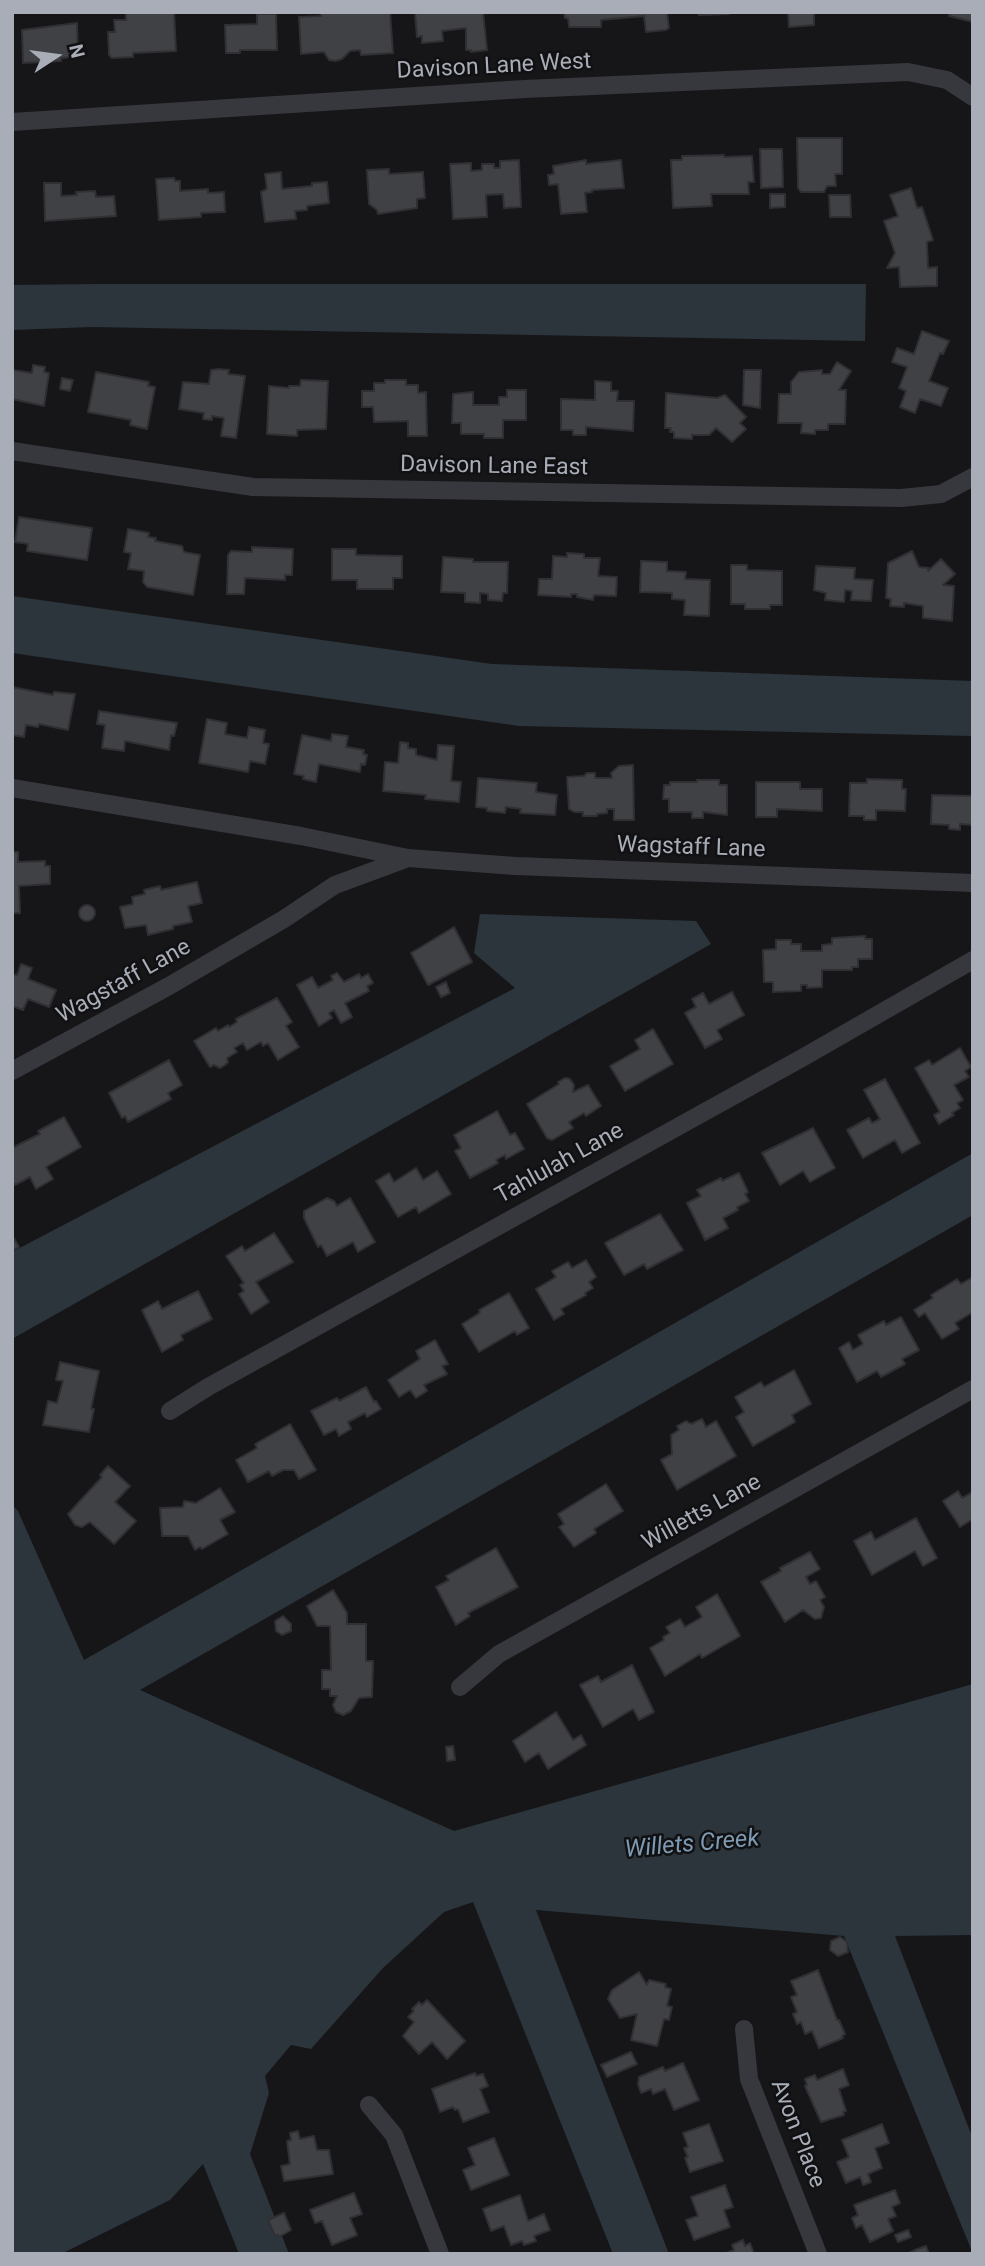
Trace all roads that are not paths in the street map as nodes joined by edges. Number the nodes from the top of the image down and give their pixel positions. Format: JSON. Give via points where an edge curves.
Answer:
{"nodes":[{"id":1,"x":973,"y":97,"type":"edge"},
{"id":2,"x":12,"y":122,"type":"edge"},
{"id":3,"x":12,"y":451,"type":"edge"},
{"id":4,"x":973,"y":477,"type":"edge"},
{"id":5,"x":12,"y":788,"type":"edge"},
{"id":6,"x":408,"y":858,"type":"junction"},
{"id":7,"x":973,"y":883,"type":"edge"},
{"id":8,"x":973,"y":960,"type":"edge"},
{"id":9,"x":12,"y":1072,"type":"edge"},
{"id":10,"x":973,"y":1389,"type":"edge"},
{"id":11,"x":170,"y":1411,"type":"dead end"},
{"id":12,"x":460,"y":1687,"type":"dead end"},
{"id":13,"x":744,"y":2029,"type":"dead end"},
{"id":14,"x":369,"y":2105,"type":"dead end"},
{"id":15,"x":440,"y":2254,"type":"edge"},
{"id":16,"x":818,"y":2254,"type":"edge"}],
"edges":[{"from":1,"to":2,"type":"street","name":"Davison Lane West","via":[[947,80],[908,72],[525,89]]},
{"from":3,"to":4,"type":"street","name":"Davison Lane East","via":[[253,487],[901,499],[941,494]]},
{"from":5,"to":6,"type":"street","name":"Wagstaff Lane"},
{"from":6,"to":7,"type":"street","name":"Wagstaff Lane"},
{"from":6,"to":9,"type":"street","name":"Wagstaff Lane","via":[[335,885],[284,919]]},
{"from":8,"to":11,"type":"street","name":"Tahlulah Lane"},
{"from":10,"to":12,"type":"street","name":"Willetts Lane","via":[[499,1654]]},
{"from":13,"to":16,"type":"street","name":"Avon Place","via":[[749,2079]]},
{"from":14,"to":15,"type":"street","via":[[394,2135]]}]}
